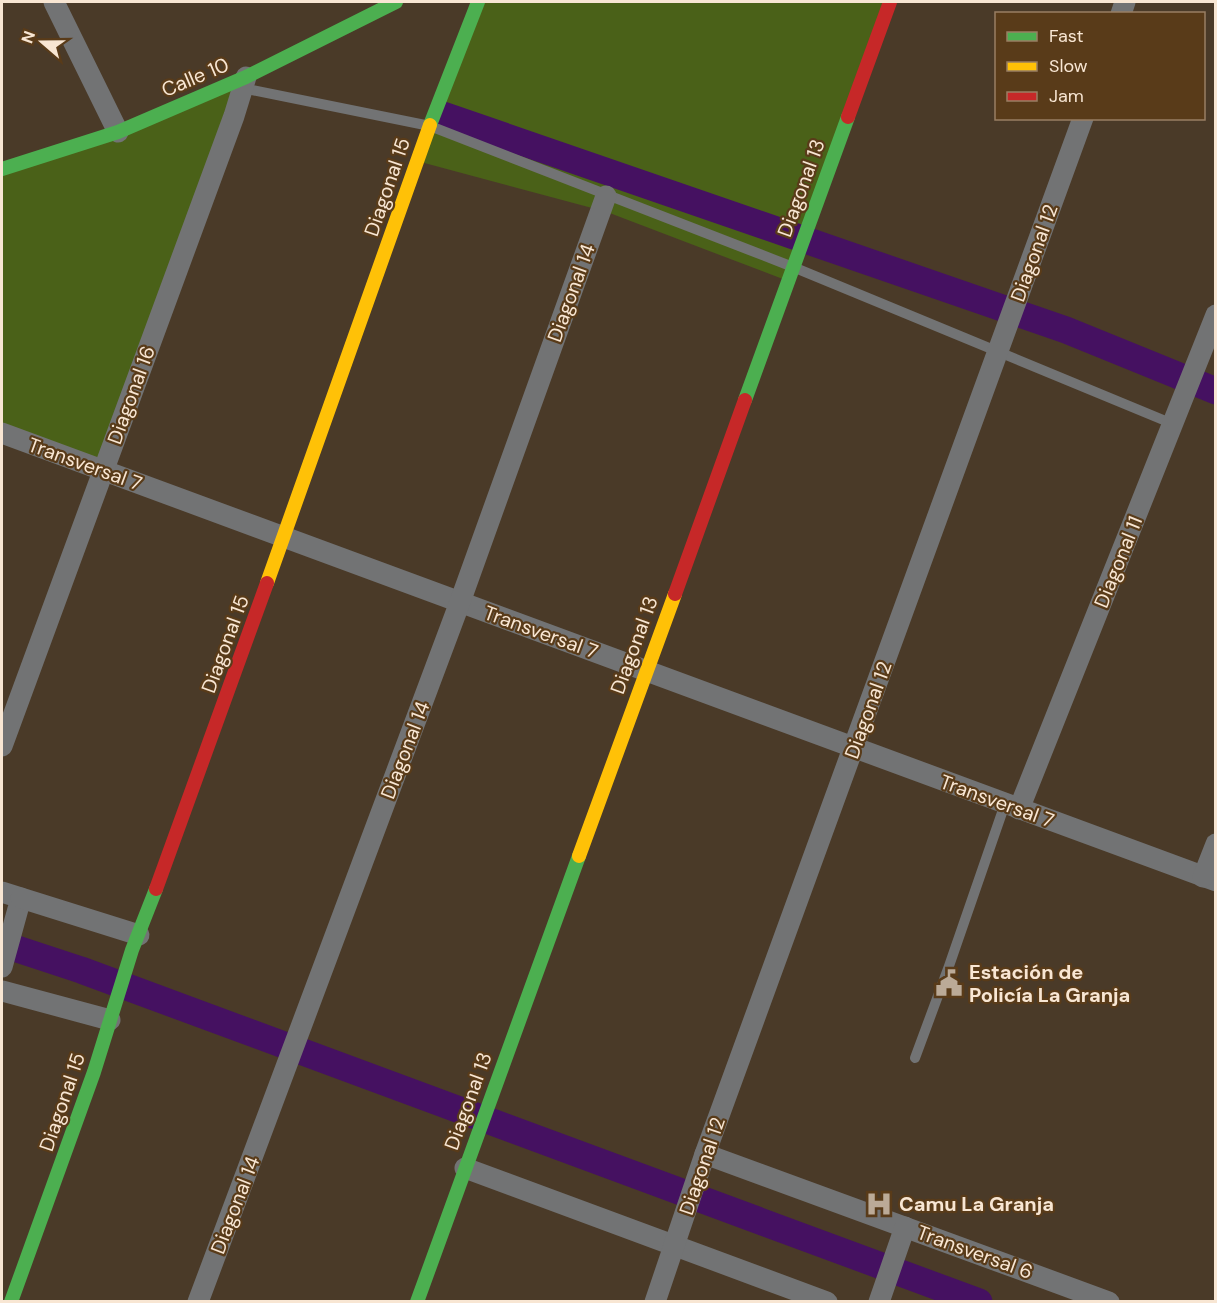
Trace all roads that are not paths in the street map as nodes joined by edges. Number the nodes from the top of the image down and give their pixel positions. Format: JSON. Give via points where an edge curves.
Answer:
{"nodes":[{"id":1,"x":54,"y":2,"type":"edge"},
{"id":2,"x":396,"y":2,"type":"edge"},
{"id":3,"x":478,"y":2,"type":"edge"},
{"id":4,"x":890,"y":2,"type":"edge"},
{"id":5,"x":244,"y":83,"type":"junction"},
{"id":6,"x":1082,"y":120,"type":"edge"},
{"id":7,"x":430,"y":126,"type":"junction"},
{"id":8,"x":118,"y":132,"type":"junction"},
{"id":9,"x":2,"y":169,"type":"edge"},
{"id":10,"x":606,"y":196,"type":"junction"},
{"id":11,"x":793,"y":267,"type":"junction"},
{"id":12,"x":1215,"y":315,"type":"edge"},
{"id":13,"x":998,"y":352,"type":"junction"},
{"id":14,"x":1173,"y":424,"type":"junction"},
{"id":15,"x":2,"y":433,"type":"edge"},
{"id":16,"x":103,"y":471,"type":"junction"},
{"id":17,"x":284,"y":537,"type":"junction"},
{"id":18,"x":460,"y":602,"type":"junction"},
{"id":19,"x":646,"y":671,"type":"junction"},
{"id":20,"x":2,"y":746,"type":"edge"},
{"id":21,"x":854,"y":748,"type":"junction"},
{"id":22,"x":1012,"y":806,"type":"junction"},
{"id":23,"x":1215,"y":844,"type":"edge"},
{"id":24,"x":1209,"y":879,"type":"edge"},
{"id":25,"x":11,"y":895,"type":"edge"},
{"id":26,"x":135,"y":942,"type":"junction"},
{"id":27,"x":4,"y":959,"type":"edge"},
{"id":28,"x":2,"y":991,"type":"edge"},
{"id":29,"x":110,"y":1020,"type":"junction"},
{"id":30,"x":915,"y":1058,"type":"dead end"},
{"id":31,"x":705,"y":1154,"type":"junction"},
{"id":32,"x":467,"y":1161,"type":"junction"},
{"id":33,"x":905,"y":1227,"type":"junction"},
{"id":34,"x":678,"y":1238,"type":"junction"},
{"id":35,"x":11,"y":1302,"type":"edge"},
{"id":36,"x":198,"y":1302,"type":"edge"},
{"id":37,"x":417,"y":1302,"type":"edge"},
{"id":38,"x":655,"y":1302,"type":"edge"},
{"id":39,"x":826,"y":1302,"type":"edge"},
{"id":40,"x":879,"y":1302,"type":"edge"},
{"id":41,"x":1109,"y":1302,"type":"edge"}],
"edges":[{"from":1,"to":8,"type":"street"},
{"from":2,"to":5,"type":"street","name":"Calle 10"},
{"from":3,"to":7,"type":"street","name":"Diagonal 15"},
{"from":4,"to":11,"type":"street","name":"Diagonal 13"},
{"from":5,"to":7,"type":"lane"},
{"from":5,"to":8,"type":"street","name":"Calle 10"},
{"from":5,"to":16,"type":"street","name":"Diagonal 16"},
{"from":6,"to":13,"type":"street","name":"Diagonal 12"},
{"from":7,"to":10,"type":"lane"},
{"from":7,"to":17,"type":"street","name":"Diagonal 15"},
{"from":8,"to":9,"type":"street","name":"Calle 10"},
{"from":10,"to":11,"type":"lane"},
{"from":10,"to":18,"type":"street","name":"Diagonal 14"},
{"from":11,"to":13,"type":"lane"},
{"from":11,"to":19,"type":"street","name":"Diagonal 13"},
{"from":12,"to":14,"type":"street","name":"Diagonal 11"},
{"from":13,"to":14,"type":"lane"},
{"from":13,"to":21,"type":"street","name":"Diagonal 12"},
{"from":14,"to":22,"type":"street","name":"Diagonal 11"},
{"from":15,"to":16,"type":"street","name":"Transversal 7"},
{"from":16,"to":17,"type":"street","name":"Transversal 7"},
{"from":16,"to":20,"type":"street","name":"Diagonal 16"},
{"from":17,"to":18,"type":"street","name":"Transversal 7"},
{"from":17,"to":26,"type":"street","name":"Diagonal 15"},
{"from":18,"to":19,"type":"street","name":"Transversal 7"},
{"from":18,"to":36,"type":"street","name":"Diagonal 14"},
{"from":19,"to":21,"type":"street","name":"Transversal 7"},
{"from":19,"to":32,"type":"street","name":"Diagonal 13"},
{"from":21,"to":22,"type":"street","name":"Transversal 7"},
{"from":21,"to":31,"type":"street","name":"Diagonal 12"},
{"from":22,"to":24,"type":"street","name":"Transversal 7"},
{"from":22,"to":30,"type":"lane"},
{"from":23,"to":24,"type":"street"},
{"from":25,"to":26,"type":"street"},
{"from":25,"to":27,"type":"street","via":[[12,931]]},
{"from":26,"to":29,"type":"street","name":"Diagonal 15"},
{"from":28,"to":29,"type":"street"},
{"from":29,"to":35,"type":"street","name":"Diagonal 15"},
{"from":31,"to":33,"type":"street","name":"Transversal 6"},
{"from":31,"to":34,"type":"street","name":"Diagonal 12"},
{"from":32,"to":34,"type":"street"},
{"from":32,"to":37,"type":"street","name":"Diagonal 13"},
{"from":33,"to":40,"type":"street"},
{"from":33,"to":41,"type":"street","name":"Transversal 6"},
{"from":34,"to":38,"type":"street","name":"Diagonal 12"},
{"from":34,"to":39,"type":"street"}]}
